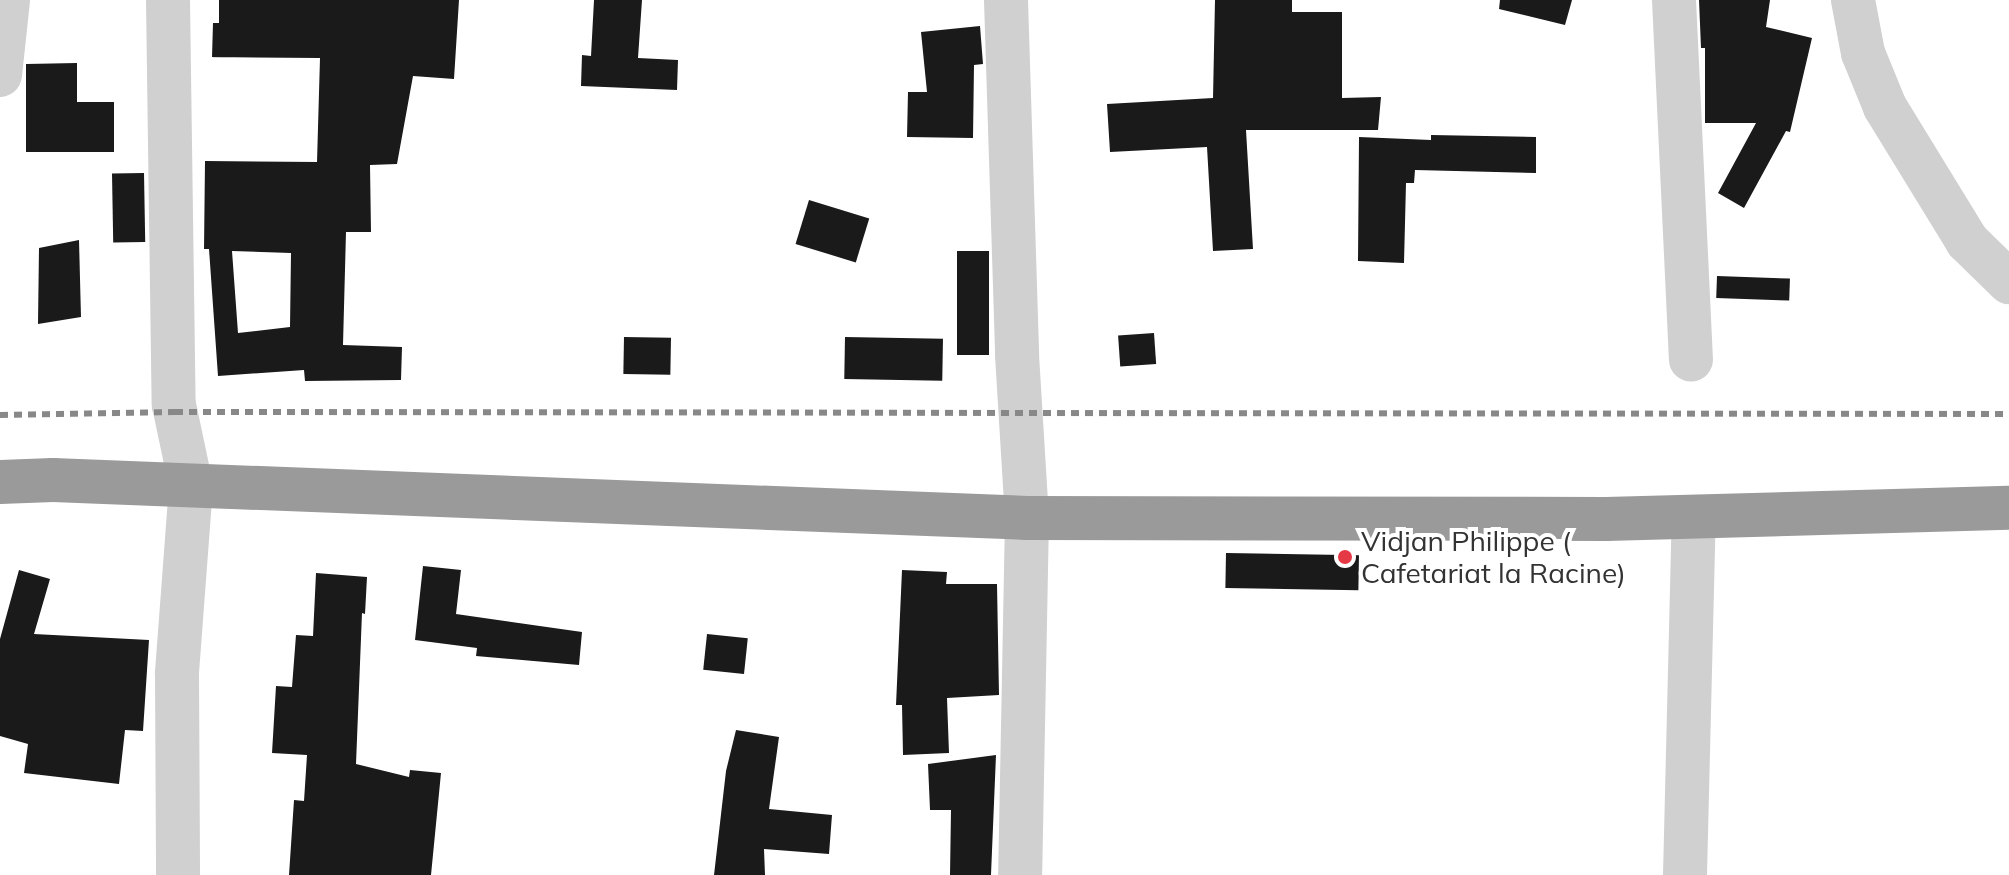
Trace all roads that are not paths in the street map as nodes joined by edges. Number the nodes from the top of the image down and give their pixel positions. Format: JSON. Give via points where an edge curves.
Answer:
{"nodes":[{"id":1,"x":8,"y":0,"type":"edge"},
{"id":2,"x":168,"y":0,"type":"edge"},
{"id":3,"x":1006,"y":0,"type":"edge"},
{"id":4,"x":1674,"y":0,"type":"edge"},
{"id":5,"x":1853,"y":0,"type":"edge"},
{"id":6,"x":0,"y":75,"type":"edge"},
{"id":7,"x":2009,"y":282,"type":"edge"},
{"id":8,"x":1691,"y":360,"type":"dead end"},
{"id":9,"x":0,"y":482,"type":"edge"},
{"id":10,"x":191,"y":486,"type":"junction"},
{"id":11,"x":2009,"y":508,"type":"edge"},
{"id":12,"x":1027,"y":518,"type":"junction"},
{"id":13,"x":1694,"y":518,"type":"junction"},
{"id":14,"x":178,"y":875,"type":"edge"},
{"id":15,"x":1020,"y":875,"type":"edge"},
{"id":16,"x":1685,"y":875,"type":"edge"}],
"edges":[{"from":1,"to":6,"type":"street"},
{"from":2,"to":10,"type":"street","via":[[174,405]]},
{"from":3,"to":12,"type":"street"},
{"from":4,"to":8,"type":"street"},
{"from":5,"to":7,"type":"street","via":[[1863,53],[1885,107],[1967,241]]},
{"from":9,"to":10,"type":"highway"},
{"from":10,"to":12,"type":"highway"},
{"from":10,"to":14,"type":"street","via":[[177,674]]},
{"from":11,"to":13,"type":"highway"},
{"from":12,"to":13,"type":"highway"},
{"from":12,"to":15,"type":"street"},
{"from":13,"to":16,"type":"street"}]}
